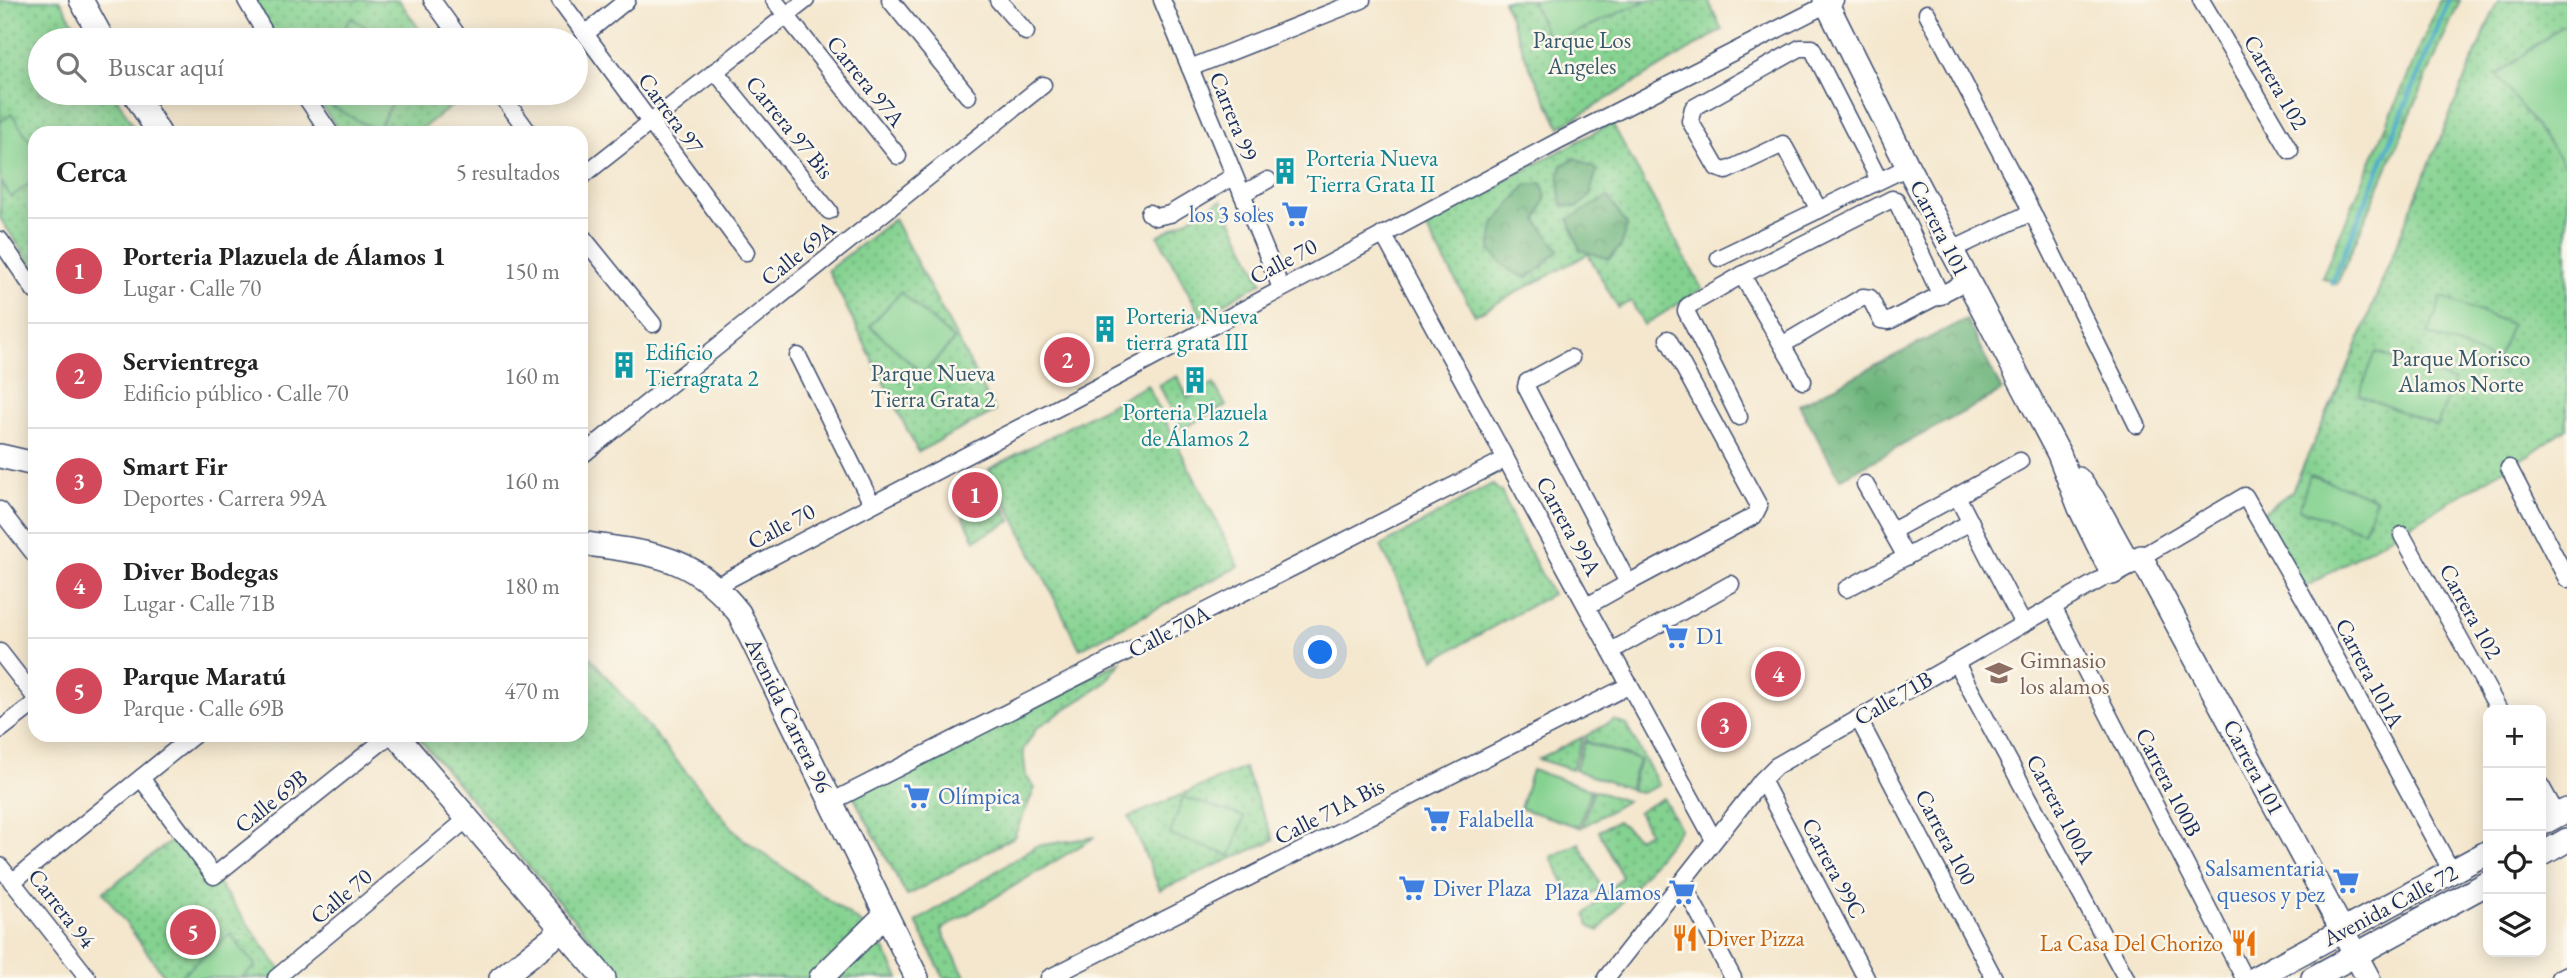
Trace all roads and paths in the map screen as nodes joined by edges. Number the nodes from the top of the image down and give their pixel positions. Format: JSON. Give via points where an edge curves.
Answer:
{"nodes":[{"id":1,"x":81,"y":0,"type":"edge"},
{"id":2,"x":246,"y":0,"type":"edge"},
{"id":3,"x":432,"y":0,"type":"edge"},
{"id":4,"x":560,"y":0,"type":"edge"},
{"id":5,"x":627,"y":0,"type":"edge"},
{"id":6,"x":774,"y":0,"type":"edge"},
{"id":7,"x":806,"y":0,"type":"edge"},
{"id":8,"x":890,"y":0,"type":"edge"},
{"id":9,"x":999,"y":0,"type":"edge"},
{"id":10,"x":1162,"y":0,"type":"edge"},
{"id":11,"x":1362,"y":0,"type":"edge"},
{"id":12,"x":2201,"y":0,"type":"edge"},
{"id":13,"x":1829,"y":1,"type":"edge"},
{"id":14,"x":1927,"y":13,"type":"dead end"},
{"id":15,"x":785,"y":16,"type":"junction"},
{"id":16,"x":96,"y":28,"type":"edge"},
{"id":17,"x":261,"y":28,"type":"edge"},
{"id":18,"x":452,"y":28,"type":"edge"},
{"id":19,"x":581,"y":28,"type":"edge"},
{"id":20,"x":588,"y":32,"type":"edge"},
{"id":21,"x":1026,"y":32,"type":"dead end"},
{"id":22,"x":588,"y":38,"type":"edge"},
{"id":23,"x":1190,"y":68,"type":"junction"},
{"id":24,"x":715,"y":71,"type":"junction"},
{"id":25,"x":1043,"y":85,"type":"dead end"},
{"id":26,"x":968,"y":96,"type":"dead end"},
{"id":27,"x":142,"y":105,"type":"edge"},
{"id":28,"x":311,"y":105,"type":"edge"},
{"id":29,"x":509,"y":105,"type":"edge"},
{"id":30,"x":650,"y":123,"type":"junction"},
{"id":31,"x":155,"y":126,"type":"edge"},
{"id":32,"x":325,"y":126,"type":"edge"},
{"id":33,"x":524,"y":126,"type":"edge"},
{"id":34,"x":2290,"y":151,"type":"dead end"},
{"id":35,"x":898,"y":156,"type":"dead end"},
{"id":36,"x":1908,"y":167,"type":"junction"},
{"id":37,"x":588,"y":172,"type":"edge"},
{"id":38,"x":1234,"y":176,"type":"junction"},
{"id":39,"x":1268,"y":180,"type":"dead end"},
{"id":40,"x":1879,"y":180,"type":"junction"},
{"id":41,"x":1242,"y":194,"type":"junction"},
{"id":42,"x":1819,"y":210,"type":"junction"},
{"id":43,"x":829,"y":211,"type":"dead end"},
{"id":44,"x":2032,"y":212,"type":"junction"},
{"id":45,"x":1149,"y":213,"type":"dead end"},
{"id":46,"x":1383,"y":234,"type":"junction"},
{"id":47,"x":0,"y":240,"type":"edge"},
{"id":48,"x":588,"y":244,"type":"edge"},
{"id":49,"x":1952,"y":250,"type":"junction"},
{"id":50,"x":746,"y":252,"type":"dead end"},
{"id":51,"x":1719,"y":258,"type":"dead end"},
{"id":52,"x":1742,"y":275,"type":"junction"},
{"id":53,"x":28,"y":280,"type":"edge"},
{"id":54,"x":1967,"y":281,"type":"junction"},
{"id":55,"x":1280,"y":288,"type":"junction"},
{"id":56,"x":1941,"y":296,"type":"junction"},
{"id":57,"x":653,"y":324,"type":"dead end"},
{"id":58,"x":1668,"y":339,"type":"dead end"},
{"id":59,"x":1782,"y":345,"type":"junction"},
{"id":60,"x":798,"y":356,"type":"dead end"},
{"id":61,"x":1571,"y":358,"type":"dead end"},
{"id":62,"x":1803,"y":381,"type":"dead end"},
{"id":63,"x":1739,"y":417,"type":"dead end"},
{"id":64,"x":2137,"y":425,"type":"dead end"},
{"id":65,"x":588,"y":450,"type":"edge"},
{"id":66,"x":0,"y":456,"type":"edge"},
{"id":67,"x":1506,"y":459,"type":"junction"},
{"id":68,"x":2020,"y":461,"type":"dead end"},
{"id":69,"x":28,"y":462,"type":"edge"},
{"id":70,"x":2509,"y":468,"type":"dead end"},
{"id":71,"x":1865,"y":484,"type":"dead end"},
{"id":72,"x":1957,"y":496,"type":"junction"},
{"id":73,"x":2245,"y":496,"type":"joint"},
{"id":74,"x":872,"y":504,"type":"junction"},
{"id":75,"x":0,"y":510,"type":"edge"},
{"id":76,"x":1970,"y":522,"type":"junction"},
{"id":77,"x":1892,"y":531,"type":"junction"},
{"id":78,"x":2402,"y":534,"type":"dead end"},
{"id":79,"x":588,"y":544,"type":"edge"},
{"id":80,"x":28,"y":546,"type":"edge"},
{"id":81,"x":1906,"y":557,"type":"junction"},
{"id":82,"x":2127,"y":564,"type":"junction"},
{"id":83,"x":2567,"y":579,"type":"edge"},
{"id":84,"x":1628,"y":583,"type":"junction"},
{"id":85,"x":1731,"y":584,"type":"dead end"},
{"id":86,"x":716,"y":586,"type":"junction"},
{"id":87,"x":1846,"y":589,"type":"dead end"},
{"id":88,"x":1587,"y":606,"type":"junction"},
{"id":89,"x":2053,"y":607,"type":"junction"},
{"id":90,"x":2023,"y":624,"type":"junction"},
{"id":91,"x":1612,"y":651,"type":"junction"},
{"id":92,"x":0,"y":652,"type":"edge"},
{"id":93,"x":1955,"y":663,"type":"junction"},
{"id":94,"x":1630,"y":685,"type":"junction"},
{"id":95,"x":28,"y":688,"type":"edge"},
{"id":96,"x":2496,"y":705,"type":"edge"},
{"id":97,"x":28,"y":708,"type":"edge"},
{"id":98,"x":1858,"y":718,"type":"junction"},
{"id":99,"x":0,"y":730,"type":"edge"},
{"id":100,"x":185,"y":742,"type":"edge"},
{"id":101,"x":381,"y":742,"type":"edge"},
{"id":102,"x":402,"y":742,"type":"edge"},
{"id":103,"x":141,"y":778,"type":"junction"},
{"id":104,"x":1762,"y":780,"type":"junction"},
{"id":105,"x":2546,"y":797,"type":"edge"},
{"id":106,"x":831,"y":802,"type":"junction"},
{"id":107,"x":2555,"y":816,"type":"edge"},
{"id":108,"x":466,"y":820,"type":"junction"},
{"id":109,"x":1714,"y":840,"type":"junction"},
{"id":110,"x":2567,"y":841,"type":"edge"},
{"id":111,"x":2546,"y":852,"type":"edge"},
{"id":112,"x":2483,"y":855,"type":"edge"},
{"id":113,"x":0,"y":866,"type":"edge"},
{"id":114,"x":2452,"y":872,"type":"junction"},
{"id":115,"x":12,"y":882,"type":"junction"},
{"id":116,"x":1682,"y":882,"type":"junction"},
{"id":117,"x":2483,"y":886,"type":"edge"},
{"id":118,"x":885,"y":915,"type":"junction"},
{"id":119,"x":562,"y":930,"type":"junction"},
{"id":120,"x":2343,"y":931,"type":"junction"},
{"id":121,"x":2355,"y":955,"type":"junction"},
{"id":122,"x":1615,"y":974,"type":"edge"},
{"id":123,"x":2567,"y":974,"type":"edge"},
{"id":124,"x":88,"y":978,"type":"edge"},
{"id":125,"x":276,"y":978,"type":"edge"},
{"id":126,"x":501,"y":978,"type":"edge"},
{"id":127,"x":604,"y":978,"type":"edge"},
{"id":128,"x":821,"y":978,"type":"edge"},
{"id":129,"x":917,"y":978,"type":"edge"},
{"id":130,"x":1049,"y":978,"type":"edge"},
{"id":131,"x":1733,"y":978,"type":"edge"},
{"id":132,"x":1866,"y":978,"type":"edge"},
{"id":133,"x":1994,"y":978,"type":"edge"},
{"id":134,"x":2126,"y":978,"type":"edge"},
{"id":135,"x":2244,"y":978,"type":"edge"},
{"id":136,"x":2255,"y":978,"type":"edge"},
{"id":137,"x":2313,"y":978,"type":"edge"},
{"id":138,"x":2368,"y":978,"type":"edge"},
{"id":139,"x":2559,"y":978,"type":"edge"}],
"edges":[{"from":1,"to":16,"type":"main road"},
{"from":2,"to":17,"type":"street"},
{"from":3,"to":18,"type":"street"},
{"from":4,"to":19,"type":"street","name":"Carrera 97"},
{"from":5,"to":20,"type":"street"},
{"from":6,"to":15,"type":"street","name":"Carrera 97A"},
{"from":7,"to":15,"type":"street"},
{"from":8,"to":26,"type":"street"},
{"from":9,"to":21,"type":"street"},
{"from":10,"to":23,"type":"street","name":"Carrera 99"},
{"from":11,"to":23,"type":"street"},
{"from":12,"to":34,"type":"street","name":"Carrera 102"},
{"from":13,"to":36,"type":"main road","name":"Carrera 101"},
{"from":13,"to":46,"type":"street","name":"Calle 70"},
{"from":14,"to":44,"type":"street"},
{"from":15,"to":24,"type":"street"},
{"from":15,"to":35,"type":"street","name":"Carrera 97A"},
{"from":22,"to":30,"type":"street","name":"Carrera 97"},
{"from":23,"to":38,"type":"street","name":"Carrera 99"},
{"from":24,"to":30,"type":"street"},
{"from":24,"to":43,"type":"street","name":"Carrera 97 Bis"},
{"from":25,"to":65,"type":"street","name":"Calle 69A"},
{"from":27,"to":31,"type":"main road"},
{"from":28,"to":32,"type":"street"},
{"from":29,"to":33,"type":"street"},
{"from":30,"to":37,"type":"street"},
{"from":30,"to":50,"type":"street","name":"Carrera 97"},
{"from":36,"to":40,"type":"street"},
{"from":36,"to":49,"type":"main road","name":"Carrera 101"},
{"from":38,"to":41,"type":"street","name":"Carrera 99"},
{"from":38,"to":45,"type":"street","via":[[1170,214],[1156,217]]},
{"from":39,"to":41,"type":"street"},
{"from":40,"to":42,"type":"street"},
{"from":40,"to":42,"type":"street","via":[[1812,48],[1800,48],[1693,108],[1690,121],[1717,168],[1726,171],[1783,144]]},
{"from":41,"to":55,"type":"street","name":"Carrera 99"},
{"from":42,"to":51,"type":"street"},
{"from":44,"to":49,"type":"street"},
{"from":44,"to":64,"type":"street"},
{"from":46,"to":55,"type":"street","name":"Calle 70"},
{"from":46,"to":67,"type":"street","name":"Carrera 99A"},
{"from":47,"to":53,"type":"street"},
{"from":48,"to":57,"type":"street"},
{"from":49,"to":54,"type":"main road","name":"Carrera 101"},
{"from":52,"to":56,"type":"street","via":[[1892,199]]},
{"from":52,"to":59,"type":"street"},
{"from":52,"to":63,"type":"street","via":[[1686,311]]},
{"from":54,"to":56,"type":"street"},
{"from":54,"to":82,"type":"main road","name":"Carrera 101","via":[[2059,454],[2093,499]]},
{"from":55,"to":74,"type":"street","name":"Calle 70"},
{"from":56,"to":59,"type":"street","via":[[1889,321],[1881,320],[1871,298],[1863,297]]},
{"from":58,"to":84,"type":"street","via":[[1759,506],[1754,516]]},
{"from":59,"to":62,"type":"street"},
{"from":60,"to":74,"type":"street"},
{"from":61,"to":84,"type":"street","via":[[1527,382],[1527,393]]},
{"from":66,"to":69,"type":"main road"},
{"from":67,"to":88,"type":"street","name":"Carrera 99A"},
{"from":67,"to":106,"type":"street","name":"Calle 70A"},
{"from":68,"to":72,"type":"street"},
{"from":70,"to":83,"type":"street"},
{"from":71,"to":77,"type":"street"},
{"from":72,"to":76,"type":"street"},
{"from":72,"to":77,"type":"street"},
{"from":73,"to":82,"type":"street","name":"Calle 71B"},
{"from":73,"to":114,"type":"street","name":"Carrera 101A"},
{"from":74,"to":86,"type":"street","name":"Calle 70"},
{"from":75,"to":80,"type":"street"},
{"from":76,"to":81,"type":"street"},
{"from":76,"to":90,"type":"street"},
{"from":77,"to":81,"type":"street"},
{"from":78,"to":96,"type":"street","name":"Carrera 102"},
{"from":79,"to":86,"type":"main road","name":"Avenida Carrera 96","via":[[651,554],[703,575]]},
{"from":81,"to":87,"type":"street"},
{"from":82,"to":89,"type":"street","name":"Calle 71B"},
{"from":82,"to":120,"type":"main road","name":"Carrera 101"},
{"from":84,"to":88,"type":"street"},
{"from":85,"to":91,"type":"street"},
{"from":86,"to":106,"type":"main road","name":"Avenida Carrera 96","via":[[739,613]]},
{"from":88,"to":91,"type":"street","name":"Carrera 99A"},
{"from":89,"to":90,"type":"street","name":"Calle 71B"},
{"from":89,"to":135,"type":"street","name":"Carrera 100B"},
{"from":90,"to":93,"type":"street","name":"Calle 71B"},
{"from":91,"to":94,"type":"street","name":"Carrera 99A"},
{"from":92,"to":95,"type":"street"},
{"from":93,"to":98,"type":"street","name":"Calle 71B"},
{"from":93,"to":134,"type":"street","name":"Carrera 100A"},
{"from":94,"to":109,"type":"street","name":"Carrera 99A"},
{"from":94,"to":130,"type":"street","name":"Calle 71A Bis"},
{"from":97,"to":99,"type":"street"},
{"from":98,"to":104,"type":"street","name":"Calle 71B","via":[[1787,758]]},
{"from":98,"to":133,"type":"street","name":"Carrera 100"},
{"from":100,"to":103,"type":"street"},
{"from":101,"to":103,"type":"street","name":"Calle 69B","via":[[214,876]]},
{"from":102,"to":108,"type":"main road"},
{"from":103,"to":115,"type":"street"},
{"from":104,"to":109,"type":"street","name":"Calle 71B"},
{"from":104,"to":132,"type":"street","name":"Carrera 99C"},
{"from":105,"to":107,"type":"street"},
{"from":106,"to":118,"type":"main road","name":"Avenida Carrera 96"},
{"from":108,"to":119,"type":"main road"},
{"from":108,"to":125,"type":"street","name":"Calle 70"},
{"from":109,"to":116,"type":"street","name":"Calle 71B"},
{"from":110,"to":111,"type":"main road"},
{"from":112,"to":114,"type":"main road","name":"Avenida Calle 72"},
{"from":113,"to":115,"type":"street","name":"Carrera 94"},
{"from":114,"to":120,"type":"main road","name":"Avenida Calle 72"},
{"from":115,"to":124,"type":"street","name":"Carrera 94"},
{"from":116,"to":122,"type":"street","name":"Calle 71B"},
{"from":116,"to":131,"type":"street"},
{"from":117,"to":121,"type":"main road","name":"Avenida Calle 72"},
{"from":118,"to":128,"type":"main road"},
{"from":118,"to":129,"type":"main road","name":"Avenida Carrera 96"},
{"from":119,"to":126,"type":"main road"},
{"from":119,"to":127,"type":"main road"},
{"from":120,"to":121,"type":"main road","name":"Carrera 101"},
{"from":120,"to":136,"type":"main road","name":"Avenida Calle 72"},
{"from":121,"to":137,"type":"main road","name":"Avenida Calle 72"},
{"from":121,"to":138,"type":"main road","name":"Carrera 101"},
{"from":123,"to":139,"type":"street"}]}
